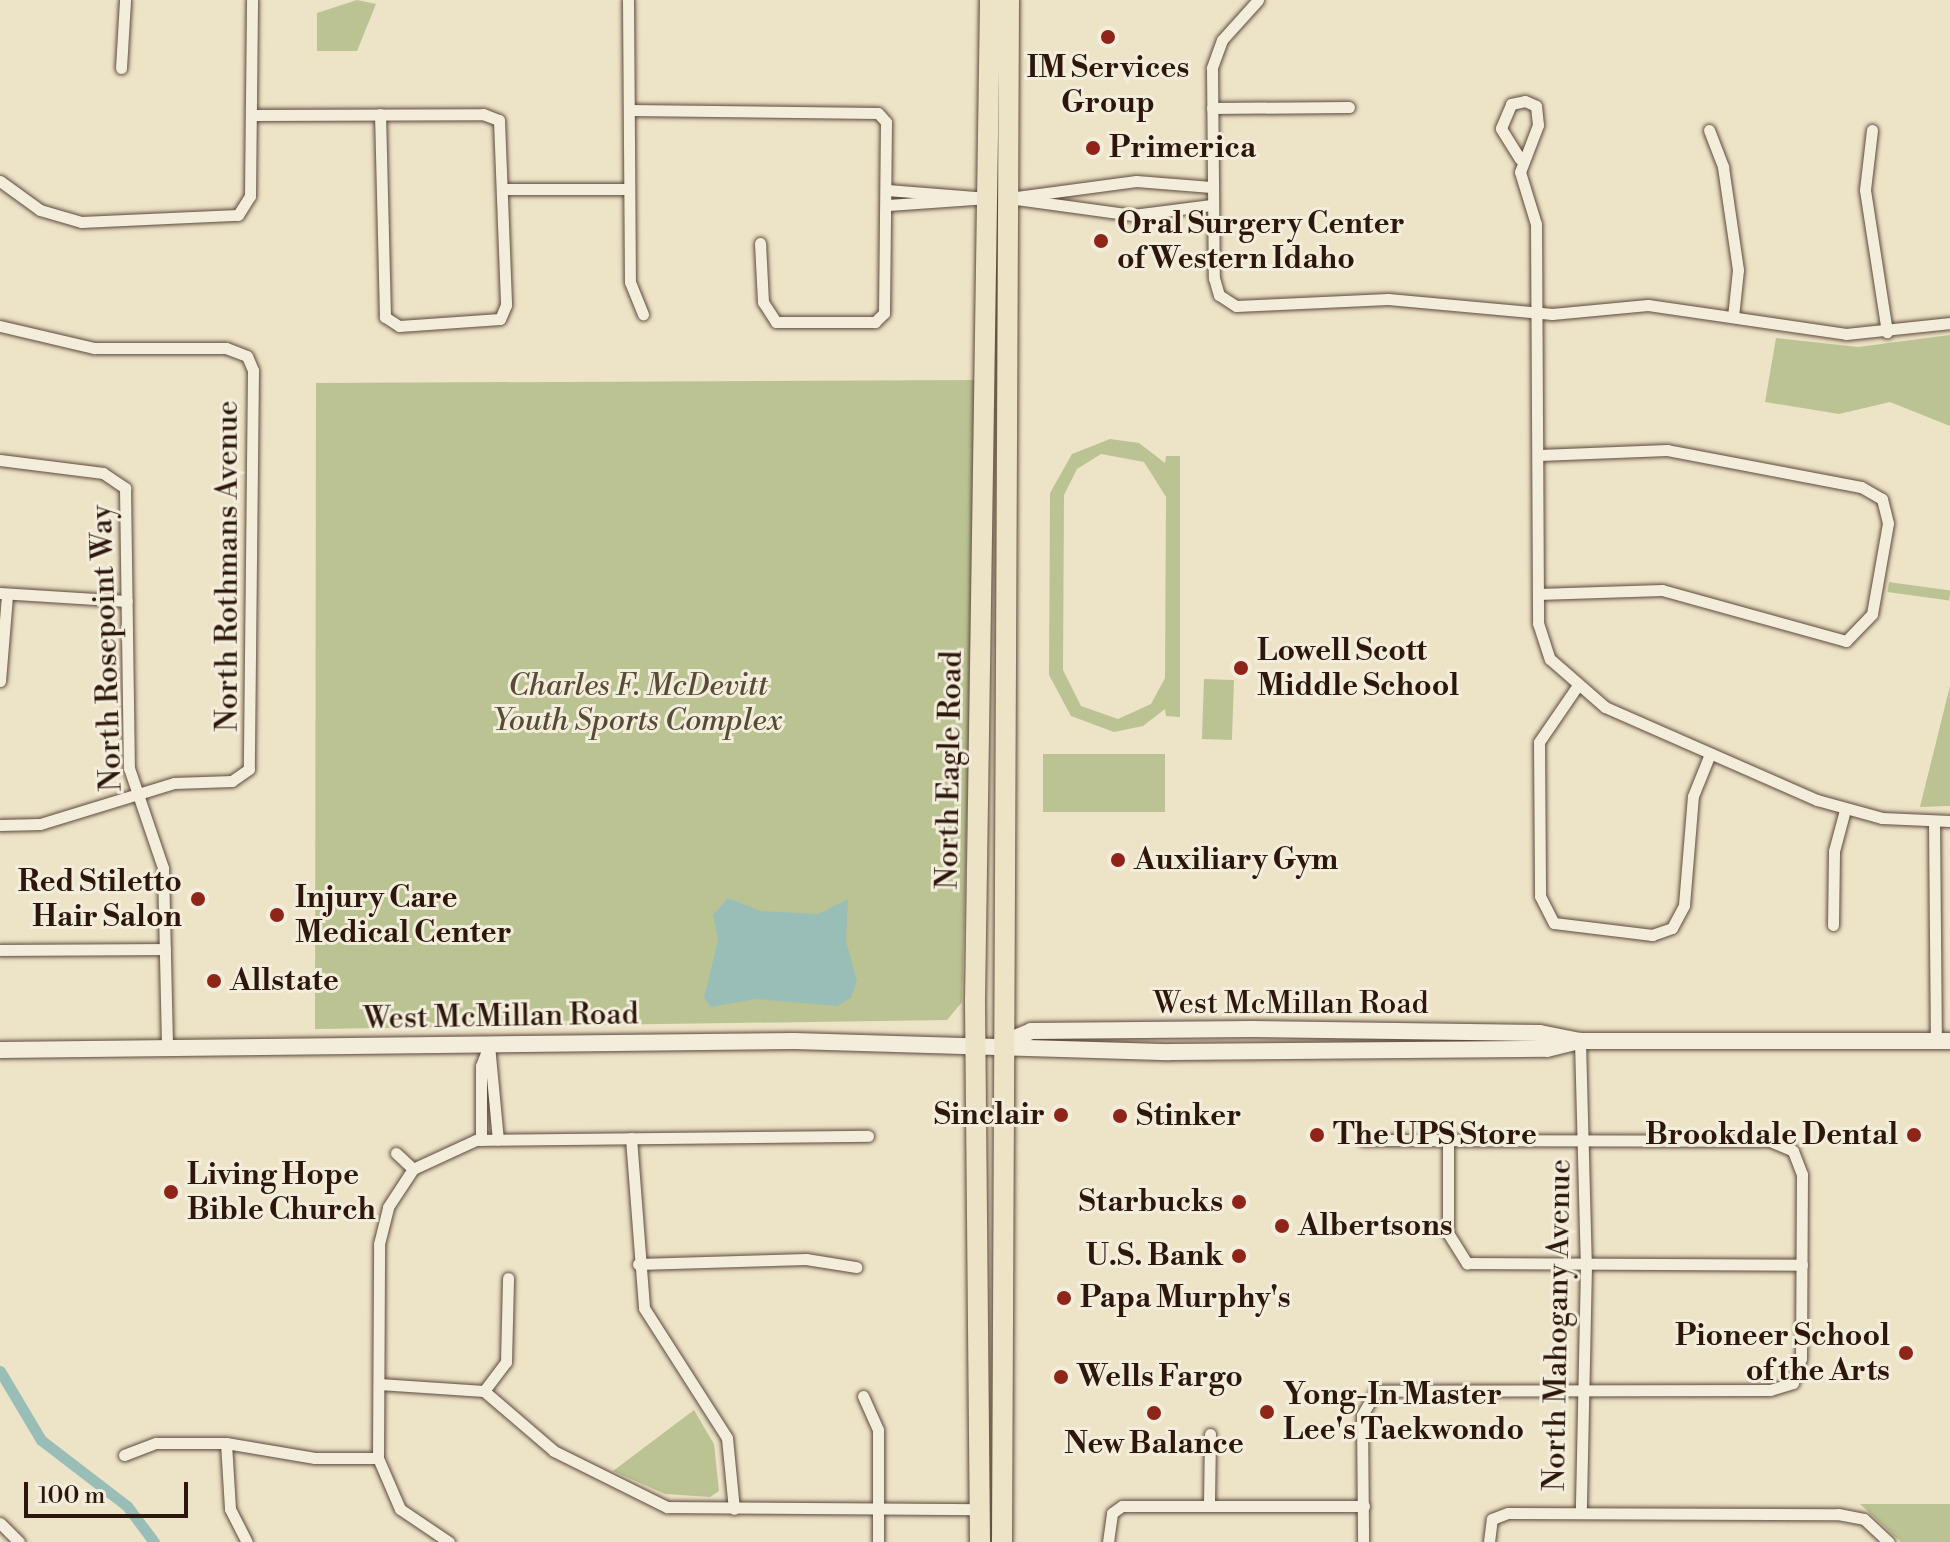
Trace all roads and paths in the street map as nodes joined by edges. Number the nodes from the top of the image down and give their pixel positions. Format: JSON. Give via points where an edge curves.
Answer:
{"nodes":[{"id":1,"x":125,"y":0,"type":"edge"},
{"id":2,"x":252,"y":0,"type":"edge"},
{"id":3,"x":628,"y":0,"type":"edge"},
{"id":4,"x":990,"y":0,"type":"edge"},
{"id":5,"x":1009,"y":0,"type":"edge"},
{"id":6,"x":1258,"y":0,"type":"edge"},
{"id":7,"x":121,"y":68,"type":"dead end"},
{"id":8,"x":1349,"y":107,"type":"dead end"},
{"id":9,"x":1212,"y":108,"type":"junction"},
{"id":10,"x":629,"y":110,"type":"junction"},
{"id":11,"x":380,"y":114,"type":"junction"},
{"id":12,"x":251,"y":115,"type":"junction"},
{"id":13,"x":1709,"y":130,"type":"dead end"},
{"id":14,"x":1872,"y":130,"type":"dead end"},
{"id":15,"x":1520,"y":159,"type":"junction"},
{"id":16,"x":2,"y":186,"type":"edge"},
{"id":17,"x":1211,"y":187,"type":"junction"},
{"id":18,"x":506,"y":189,"type":"junction"},
{"id":19,"x":629,"y":189,"type":"junction"},
{"id":20,"x":887,"y":190,"type":"junction"},
{"id":21,"x":999,"y":198,"type":"junction"},
{"id":22,"x":888,"y":205,"type":"junction"},
{"id":23,"x":1211,"y":205,"type":"junction"},
{"id":24,"x":760,"y":243,"type":"dead end"},
{"id":25,"x":1539,"y":313,"type":"junction"},
{"id":26,"x":643,"y":314,"type":"dead end"},
{"id":27,"x":1733,"y":317,"type":"junction"},
{"id":28,"x":1950,"y":323,"type":"edge"},
{"id":29,"x":0,"y":326,"type":"edge"},
{"id":30,"x":1887,"y":332,"type":"junction"},
{"id":31,"x":1539,"y":455,"type":"junction"},
{"id":32,"x":0,"y":460,"type":"edge"},
{"id":33,"x":4,"y":594,"type":"edge"},
{"id":34,"x":1538,"y":594,"type":"junction"},
{"id":35,"x":127,"y":601,"type":"junction"},
{"id":36,"x":0,"y":681,"type":"edge"},
{"id":37,"x":1578,"y":685,"type":"junction"},
{"id":38,"x":1710,"y":754,"type":"junction"},
{"id":39,"x":133,"y":796,"type":"junction"},
{"id":40,"x":1845,"y":810,"type":"junction"},
{"id":41,"x":1934,"y":821,"type":"junction"},
{"id":42,"x":1950,"y":821,"type":"edge"},
{"id":43,"x":0,"y":825,"type":"edge"},
{"id":44,"x":1833,"y":925,"type":"dead end"},
{"id":45,"x":165,"y":949,"type":"junction"},
{"id":46,"x":0,"y":950,"type":"edge"},
{"id":47,"x":1446,"y":1033,"type":"junction"},
{"id":48,"x":1580,"y":1041,"type":"junction"},
{"id":49,"x":1943,"y":1041,"type":"edge"},
{"id":50,"x":976,"y":1043,"type":"junction"},
{"id":51,"x":1003,"y":1043,"type":"junction"},
{"id":52,"x":489,"y":1045,"type":"junction"},
{"id":53,"x":167,"y":1049,"type":"junction"},
{"id":54,"x":1540,"y":1049,"type":"junction"},
{"id":55,"x":0,"y":1050,"type":"edge"},
{"id":56,"x":868,"y":1136,"type":"dead end"},
{"id":57,"x":631,"y":1138,"type":"junction"},
{"id":58,"x":481,"y":1140,"type":"junction"},
{"id":59,"x":498,"y":1140,"type":"junction"},
{"id":60,"x":1363,"y":1140,"type":"dead end"},
{"id":61,"x":1448,"y":1141,"type":"junction"},
{"id":62,"x":1584,"y":1141,"type":"junction"},
{"id":63,"x":396,"y":1153,"type":"dead end"},
{"id":64,"x":413,"y":1169,"type":"junction"},
{"id":65,"x":638,"y":1264,"type":"junction"},
{"id":66,"x":1586,"y":1265,"type":"junction"},
{"id":67,"x":1802,"y":1265,"type":"junction"},
{"id":68,"x":856,"y":1267,"type":"dead end"},
{"id":69,"x":508,"y":1278,"type":"dead end"},
{"id":70,"x":379,"y":1384,"type":"junction"},
{"id":71,"x":1583,"y":1389,"type":"junction"},
{"id":72,"x":484,"y":1391,"type":"junction"},
{"id":73,"x":863,"y":1396,"type":"dead end"},
{"id":74,"x":1210,"y":1434,"type":"dead end"},
{"id":75,"x":226,"y":1443,"type":"junction"},
{"id":76,"x":124,"y":1455,"type":"dead end"},
{"id":77,"x":378,"y":1458,"type":"junction"},
{"id":78,"x":1209,"y":1505,"type":"junction"},
{"id":79,"x":1364,"y":1506,"type":"junction"},
{"id":80,"x":734,"y":1509,"type":"junction"},
{"id":81,"x":980,"y":1509,"type":"junction"},
{"id":82,"x":878,"y":1510,"type":"junction"},
{"id":83,"x":1581,"y":1513,"type":"junction"},
{"id":84,"x":0,"y":1523,"type":"edge"},
{"id":85,"x":19,"y":1542,"type":"edge"},
{"id":86,"x":247,"y":1542,"type":"edge"},
{"id":87,"x":449,"y":1542,"type":"edge"},
{"id":88,"x":878,"y":1542,"type":"edge"},
{"id":89,"x":980,"y":1542,"type":"edge"},
{"id":90,"x":1002,"y":1542,"type":"edge"},
{"id":91,"x":1108,"y":1542,"type":"edge"},
{"id":92,"x":1363,"y":1542,"type":"edge"},
{"id":93,"x":1489,"y":1542,"type":"edge"},
{"id":94,"x":1889,"y":1542,"type":"edge"}],
"edges":[{"from":1,"to":7,"type":"street"},
{"from":2,"to":12,"type":"street"},
{"from":3,"to":10,"type":"street"},
{"from":4,"to":21,"type":"highway","name":"North Eagle Road"},
{"from":5,"to":21,"type":"highway","name":"North Eagle Road"},
{"from":6,"to":9,"type":"street","via":[[1214,56]]},
{"from":8,"to":9,"type":"street"},
{"from":9,"to":17,"type":"street"},
{"from":10,"to":19,"type":"street"},
{"from":10,"to":20,"type":"street","via":[[865,109],[886,122]]},
{"from":11,"to":12,"type":"street"},
{"from":11,"to":18,"type":"street","via":[[499,120]]},
{"from":11,"to":18,"type":"street","via":[[385,317],[399,326],[458,326],[500,319],[506,305]]},
{"from":12,"to":16,"type":"street","via":[[244,211],[228,218],[81,222],[40,210]]},
{"from":13,"to":27,"type":"street","via":[[1723,167],[1738,270]]},
{"from":14,"to":30,"type":"street","via":[[1865,190]]},
{"from":15,"to":15,"type":"street","via":[[1538,125],[1536,106],[1525,101],[1511,104],[1501,128]]},
{"from":15,"to":25,"type":"street","via":[[1536,224]]},
{"from":17,"to":21,"type":"street","via":[[1136,181]]},
{"from":17,"to":23,"type":"street"},
{"from":18,"to":19,"type":"street"},
{"from":19,"to":26,"type":"street","via":[[630,282]]},
{"from":20,"to":21,"type":"street"},
{"from":20,"to":22,"type":"street"},
{"from":21,"to":22,"type":"street"},
{"from":21,"to":23,"type":"street","via":[[1133,215]]},
{"from":21,"to":50,"type":"highway","name":"North Eagle Road"},
{"from":21,"to":51,"type":"highway","name":"North Eagle Road","via":[[1009,342]]},
{"from":22,"to":24,"type":"street","via":[[884,313],[875,322],[776,322],[763,302]]},
{"from":23,"to":25,"type":"street","via":[[1219,295],[1236,306],[1388,299]]},
{"from":25,"to":27,"type":"street","via":[[1648,305]]},
{"from":25,"to":31,"type":"street"},
{"from":27,"to":30,"type":"street","via":[[1826,332]]},
{"from":28,"to":30,"type":"street"},
{"from":29,"to":39,"type":"street","name":"North Rothmans Avenue","via":[[65,345],[226,348],[247,356],[253,370],[252,732],[244,776]]},
{"from":31,"to":34,"type":"street"},
{"from":31,"to":34,"type":"street","via":[[1667,450],[1861,487],[1882,499],[1888,523],[1872,614],[1857,635],[1833,640],[1662,590]]},
{"from":32,"to":35,"type":"street","name":"North Rosepoint Way","via":[[120,481],[128,498]]},
{"from":33,"to":35,"type":"street"},
{"from":33,"to":36,"type":"street"},
{"from":34,"to":37,"type":"street","via":[[1543,648]]},
{"from":35,"to":39,"type":"street","name":"North Rosepoint Way"},
{"from":37,"to":38,"type":"street","via":[[1605,707]]},
{"from":37,"to":38,"type":"street","via":[[1539,742],[1545,913],[1571,930],[1652,935],[1672,928],[1684,905],[1693,796]]},
{"from":38,"to":40,"type":"street"},
{"from":39,"to":43,"type":"street","via":[[40,824]]},
{"from":39,"to":45,"type":"street","name":"North Rosepoint Way","via":[[160,853]]},
{"from":40,"to":41,"type":"street"},
{"from":40,"to":44,"type":"street","via":[[1834,851]]},
{"from":41,"to":42,"type":"street"},
{"from":41,"to":49,"type":"street"},
{"from":45,"to":46,"type":"street"},
{"from":45,"to":53,"type":"street","name":"North Rosepoint Way"},
{"from":47,"to":48,"type":"main road","name":"West McMillan Road","via":[[1540,1033]]},
{"from":47,"to":51,"type":"main road","name":"West McMillan Road","via":[[1031,1031]]},
{"from":47,"to":54,"type":"main road","via":[[1456,1041]]},
{"from":48,"to":49,"type":"main road","name":"West McMillan Road"},
{"from":48,"to":54,"type":"main road","name":"West McMillan Road"},
{"from":48,"to":62,"type":"street","name":"North Mahogany Avenue"},
{"from":50,"to":51,"type":"main road","name":"West McMillan Road"},
{"from":50,"to":52,"type":"main road","name":"West McMillan Road"},
{"from":50,"to":81,"type":"highway","name":"North Eagle Road"},
{"from":51,"to":54,"type":"main road","name":"West McMillan Road","via":[[1032,1052]]},
{"from":51,"to":90,"type":"highway","name":"North Eagle Road"},
{"from":52,"to":53,"type":"main road","name":"West McMillan Road"},
{"from":52,"to":58,"type":"street","via":[[481,1066]]},
{"from":52,"to":59,"type":"street"},
{"from":53,"to":55,"type":"main road","name":"West McMillan Road"},
{"from":56,"to":57,"type":"street"},
{"from":57,"to":59,"type":"street"},
{"from":57,"to":65,"type":"street"},
{"from":58,"to":59,"type":"street"},
{"from":58,"to":64,"type":"street","via":[[441,1151]]},
{"from":60,"to":61,"type":"street"},
{"from":61,"to":62,"type":"street"},
{"from":61,"to":66,"type":"street","via":[[1448,1233],[1457,1256],[1480,1265]]},
{"from":62,"to":66,"type":"street","name":"North Mahogany Avenue"},
{"from":62,"to":67,"type":"street","via":[[1783,1144],[1802,1174]]},
{"from":63,"to":64,"type":"street"},
{"from":64,"to":70,"type":"street","via":[[381,1231]]},
{"from":65,"to":68,"type":"street","via":[[806,1259]]},
{"from":65,"to":80,"type":"street","via":[[654,1332],[727,1438]]},
{"from":66,"to":67,"type":"street"},
{"from":66,"to":71,"type":"street","name":"North Mahogany Avenue"},
{"from":67,"to":71,"type":"street","via":[[1801,1358],[1793,1383],[1770,1390]]},
{"from":69,"to":72,"type":"street","via":[[506,1362]]},
{"from":70,"to":72,"type":"street"},
{"from":70,"to":77,"type":"street"},
{"from":71,"to":79,"type":"street","via":[[1393,1388],[1367,1396]]},
{"from":71,"to":83,"type":"street","name":"North Mahogany Avenue"},
{"from":72,"to":80,"type":"street","via":[[554,1451],[631,1493],[667,1507]]},
{"from":73,"to":82,"type":"street","via":[[878,1430]]},
{"from":74,"to":78,"type":"street"},
{"from":75,"to":76,"type":"street","via":[[156,1443]]},
{"from":75,"to":77,"type":"street","via":[[315,1458]]},
{"from":75,"to":86,"type":"street","via":[[230,1509]]},
{"from":77,"to":87,"type":"street","via":[[400,1509]]},
{"from":78,"to":79,"type":"street"},
{"from":78,"to":91,"type":"street","via":[[1115,1509]]},
{"from":79,"to":92,"type":"street"},
{"from":80,"to":82,"type":"street"},
{"from":81,"to":82,"type":"street"},
{"from":81,"to":89,"type":"highway","name":"North Eagle Road"},
{"from":82,"to":88,"type":"street"},
{"from":83,"to":93,"type":"street","via":[[1492,1519]]},
{"from":83,"to":94,"type":"street","via":[[1838,1514],[1864,1519]]},
{"from":84,"to":85,"type":"street"}]}
